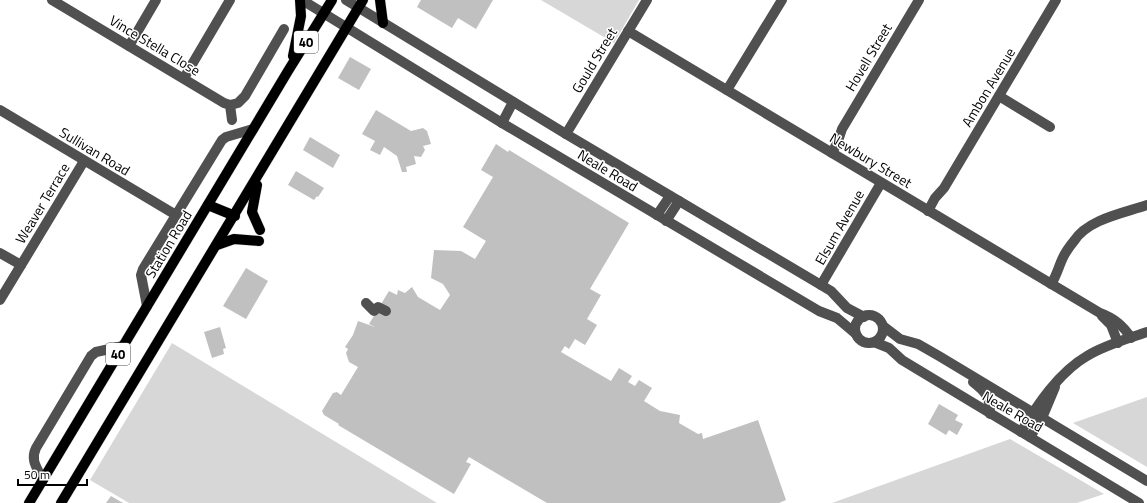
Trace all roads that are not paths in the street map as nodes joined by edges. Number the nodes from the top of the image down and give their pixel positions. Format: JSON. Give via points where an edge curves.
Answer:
{"nodes":[{"id":1,"x":52,"y":0,"type":"edge"},
{"id":2,"x":156,"y":0,"type":"edge"},
{"id":3,"x":230,"y":0,"type":"edge"},
{"id":4,"x":301,"y":0,"type":"edge"},
{"id":5,"x":332,"y":0,"type":"edge"},
{"id":6,"x":346,"y":0,"type":"edge"},
{"id":7,"x":380,"y":0,"type":"edge"},
{"id":8,"x":647,"y":0,"type":"edge"},
{"id":9,"x":782,"y":0,"type":"edge"},
{"id":10,"x":919,"y":0,"type":"edge"},
{"id":11,"x":1056,"y":0,"type":"edge"},
{"id":12,"x":361,"y":4,"type":"edge"},
{"id":13,"x":324,"y":14,"type":"junction"},
{"id":14,"x":383,"y":23,"type":"junction"},
{"id":15,"x":347,"y":28,"type":"junction"},
{"id":16,"x":284,"y":29,"type":"dead end"},
{"id":17,"x":628,"y":32,"type":"junction"},
{"id":18,"x":129,"y":46,"type":"junction"},
{"id":19,"x":288,"y":71,"type":"junction"},
{"id":20,"x":184,"y":78,"type":"junction"},
{"id":21,"x":727,"y":90,"type":"junction"},
{"id":22,"x":998,"y":96,"type":"junction"},
{"id":23,"x":514,"y":102,"type":"junction"},
{"id":24,"x":230,"y":105,"type":"junction"},
{"id":25,"x":0,"y":110,"type":"edge"},
{"id":26,"x":232,"y":120,"type":"dead end"},
{"id":27,"x":502,"y":123,"type":"junction"},
{"id":28,"x":1050,"y":127,"type":"dead end"},
{"id":29,"x":253,"y":129,"type":"junction"},
{"id":30,"x":566,"y":134,"type":"junction"},
{"id":31,"x":829,"y":151,"type":"junction"},
{"id":32,"x":84,"y":161,"type":"junction"},
{"id":33,"x":259,"y":176,"type":"junction"},
{"id":34,"x":881,"y":183,"type":"junction"},
{"id":35,"x":674,"y":198,"type":"junction"},
{"id":36,"x":208,"y":205,"type":"junction"},
{"id":37,"x":1147,"y":205,"type":"edge"},
{"id":38,"x":930,"y":212,"type":"junction"},
{"id":39,"x":176,"y":215,"type":"junction"},
{"id":40,"x":662,"y":218,"type":"junction"},
{"id":41,"x":232,"y":220,"type":"junction"},
{"id":42,"x":260,"y":230,"type":"dead end"},
{"id":43,"x":259,"y":241,"type":"dead end"},
{"id":44,"x":217,"y":245,"type":"junction"},
{"id":45,"x":0,"y":253,"type":"edge"},
{"id":46,"x":21,"y":265,"type":"junction"},
{"id":47,"x":1049,"y":282,"type":"junction"},
{"id":48,"x":821,"y":285,"type":"junction"},
{"id":49,"x":0,"y":300,"type":"edge"},
{"id":50,"x":366,"y":303,"type":"dead end"},
{"id":51,"x":147,"y":306,"type":"junction"},
{"id":52,"x":386,"y":311,"type":"dead end"},
{"id":53,"x":1100,"y":313,"type":"junction"},
{"id":54,"x":864,"y":317,"type":"junction"},
{"id":55,"x":883,"y":326,"type":"junction"},
{"id":56,"x":1147,"y":332,"type":"edge"},
{"id":57,"x":856,"y":334,"type":"junction"},
{"id":58,"x":1131,"y":338,"type":"junction"},
{"id":59,"x":874,"y":342,"type":"junction"},
{"id":60,"x":1118,"y":342,"type":"junction"},
{"id":61,"x":123,"y":346,"type":"junction"},
{"id":62,"x":939,"y":356,"type":"junction"},
{"id":63,"x":990,"y":414,"type":"junction"},
{"id":64,"x":1037,"y":415,"type":"junction"},
{"id":65,"x":1021,"y":432,"type":"junction"},
{"id":66,"x":1030,"y":437,"type":"junction"},
{"id":67,"x":43,"y":480,"type":"junction"},
{"id":68,"x":1147,"y":481,"type":"edge"},
{"id":69,"x":30,"y":503,"type":"edge"},
{"id":70,"x":61,"y":503,"type":"edge"},
{"id":71,"x":1140,"y":503,"type":"edge"}],
"edges":[{"from":1,"to":18,"type":"street","name":"Vince Stella Close"},
{"from":2,"to":18,"type":"street"},
{"from":3,"to":20,"type":"street"},
{"from":4,"to":13,"type":"street","name":"Neale Road"},
{"from":4,"to":19,"type":"main road","via":[[299,31]]},
{"from":5,"to":13,"type":"main road","name":"Station Road","number":"40"},
{"from":6,"to":12,"type":"street","name":"Neale Road"},
{"from":7,"to":14,"type":"main road"},
{"from":8,"to":17,"type":"street","name":"Gould Street"},
{"from":9,"to":21,"type":"street"},
{"from":10,"to":31,"type":"street","name":"Hovell Street","via":[[842,129],[838,141]]},
{"from":11,"to":22,"type":"street","name":"Ambon Avenue"},
{"from":12,"to":14,"type":"street","name":"Neale Road"},
{"from":12,"to":15,"type":"main road","number":"40"},
{"from":13,"to":15,"type":"street","name":"Neale Road"},
{"from":13,"to":19,"type":"main road","name":"Station Road","number":"40"},
{"from":14,"to":23,"type":"street","name":"Neale Road"},
{"from":15,"to":27,"type":"street","name":"Neale Road"},
{"from":15,"to":33,"type":"main road","number":"40"},
{"from":16,"to":24,"type":"street","via":[[245,96],[238,103]]},
{"from":17,"to":21,"type":"street","name":"Newbury Street"},
{"from":17,"to":30,"type":"street","name":"Gould Street"},
{"from":18,"to":20,"type":"street","name":"Vince Stella Close"},
{"from":19,"to":29,"type":"main road","name":"Station Road","number":"40"},
{"from":20,"to":24,"type":"street","name":"Vince Stella Close"},
{"from":21,"to":31,"type":"street","name":"Newbury Street"},
{"from":22,"to":28,"type":"street"},
{"from":22,"to":38,"type":"street","name":"Ambon Avenue"},
{"from":23,"to":27,"type":"street"},
{"from":23,"to":30,"type":"street","name":"Neale Road"},
{"from":24,"to":26,"type":"street"},
{"from":25,"to":32,"type":"street","name":"Sullivan Road"},
{"from":27,"to":40,"type":"street","name":"Neale Road"},
{"from":29,"to":36,"type":"main road","name":"Station Road","number":"40"},
{"from":29,"to":39,"type":"street","via":[[222,140]]},
{"from":30,"to":35,"type":"street","name":"Neale Road"},
{"from":31,"to":34,"type":"street","name":"Newbury Street"},
{"from":32,"to":39,"type":"street","name":"Sullivan Road"},
{"from":32,"to":46,"type":"street","name":"Weaver Terrace"},
{"from":33,"to":41,"type":"main road","number":"40"},
{"from":33,"to":42,"type":"main road","via":[[252,212]]},
{"from":34,"to":38,"type":"street","name":"Newbury Street"},
{"from":34,"to":48,"type":"street","name":"Elsum Avenue"},
{"from":35,"to":40,"type":"street"},
{"from":35,"to":48,"type":"street","name":"Neale Road"},
{"from":36,"to":41,"type":"main road"},
{"from":36,"to":51,"type":"main road","name":"Station Road","number":"40"},
{"from":37,"to":47,"type":"street","via":[[1086,228],[1053,270]]},
{"from":38,"to":47,"type":"street","name":"Newbury Street"},
{"from":39,"to":51,"type":"street","via":[[141,275]]},
{"from":40,"to":57,"type":"street","name":"Neale Road","via":[[819,311],[837,318]]},
{"from":41,"to":44,"type":"main road","number":"40"},
{"from":43,"to":44,"type":"main road","via":[[234,239]]},
{"from":44,"to":70,"type":"main road","number":"40"},
{"from":45,"to":46,"type":"street"},
{"from":46,"to":49,"type":"street","name":"Weaver Terrace"},
{"from":47,"to":53,"type":"street","name":"Newbury Street"},
{"from":48,"to":54,"type":"street","name":"Neale Road","via":[[831,291],[847,308]]},
{"from":50,"to":52,"type":"street","via":[[374,311],[378,307]]},
{"from":51,"to":61,"type":"main road","name":"Station Road","number":"40"},
{"from":53,"to":58,"type":"street","name":"Newbury Street","via":[[1122,325]]},
{"from":53,"to":60,"type":"street","name":"Newbury Street","via":[[1111,325]]},
{"from":54,"to":55,"type":"street","via":[[874,316]]},
{"from":54,"to":57,"type":"street","via":[[857,324]]},
{"from":55,"to":59,"type":"street","via":[[880,339]]},
{"from":55,"to":62,"type":"street","name":"Neale Road","via":[[900,339],[912,341]]},
{"from":56,"to":58,"type":"street"},
{"from":57,"to":59,"type":"street","via":[[863,342]]},
{"from":58,"to":60,"type":"street"},
{"from":59,"to":63,"type":"street","name":"Neale Road","via":[[885,345],[902,360]]},
{"from":60,"to":64,"type":"street","via":[[1096,350],[1067,370],[1056,384],[1051,398]]},
{"from":61,"to":67,"type":"main road","name":"Station Road","number":"40"},
{"from":61,"to":67,"type":"street","via":[[96,352],[91,356],[40,441],[33,454]]},
{"from":62,"to":63,"type":"street","via":[[983,390],[990,404]]},
{"from":62,"to":64,"type":"street","name":"Neale Road"},
{"from":63,"to":65,"type":"street","name":"Neale Road"},
{"from":64,"to":65,"type":"street"},
{"from":64,"to":66,"type":"street"},
{"from":64,"to":68,"type":"street","name":"Neale Road"},
{"from":65,"to":66,"type":"street","name":"Neale Road"},
{"from":66,"to":71,"type":"street","name":"Neale Road"},
{"from":67,"to":69,"type":"main road","name":"Station Road","number":"40"}]}
